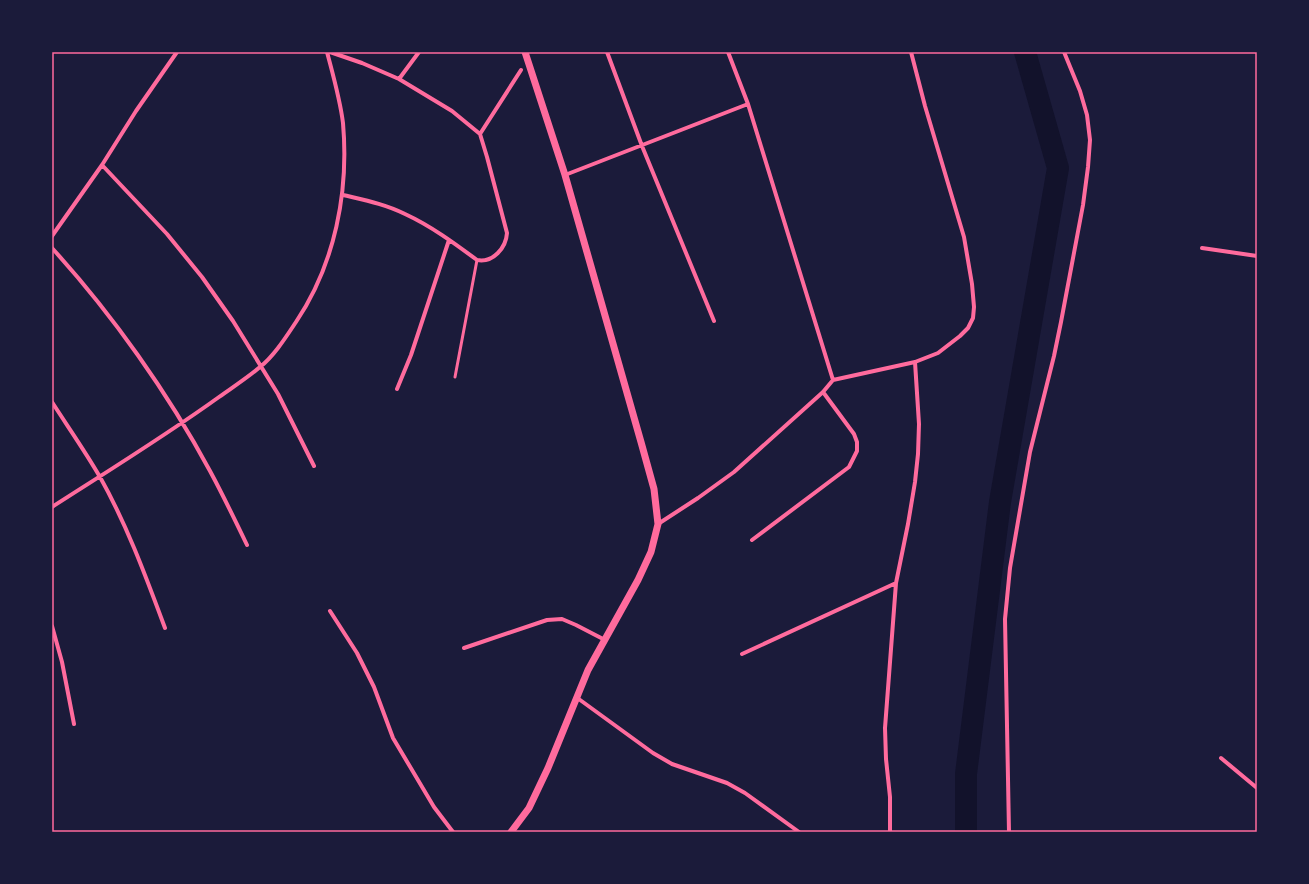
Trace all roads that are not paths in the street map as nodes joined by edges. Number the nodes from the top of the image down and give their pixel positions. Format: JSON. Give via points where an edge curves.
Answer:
{"nodes":[{"id":1,"x":177,"y":52,"type":"edge"},
{"id":2,"x":329,"y":52,"type":"edge"},
{"id":3,"x":419,"y":52,"type":"edge"},
{"id":4,"x":525,"y":52,"type":"edge"},
{"id":5,"x":607,"y":52,"type":"edge"},
{"id":6,"x":728,"y":52,"type":"edge"},
{"id":7,"x":911,"y":52,"type":"edge"},
{"id":8,"x":1064,"y":52,"type":"edge"},
{"id":9,"x":521,"y":70,"type":"dead end"},
{"id":10,"x":399,"y":79,"type":"junction"},
{"id":11,"x":748,"y":104,"type":"junction"},
{"id":12,"x":480,"y":134,"type":"junction"},
{"id":13,"x":642,"y":146,"type":"junction"},
{"id":14,"x":102,"y":165,"type":"junction"},
{"id":15,"x":565,"y":175,"type":"junction"},
{"id":16,"x":343,"y":194,"type":"junction"},
{"id":17,"x":52,"y":236,"type":"edge"},
{"id":18,"x":449,"y":240,"type":"junction"},
{"id":19,"x":52,"y":248,"type":"edge"},
{"id":20,"x":1202,"y":248,"type":"dead end"},
{"id":21,"x":1257,"y":256,"type":"edge"},
{"id":22,"x":477,"y":260,"type":"junction"},
{"id":23,"x":714,"y":322,"type":"dead end"},
{"id":24,"x":915,"y":362,"type":"junction"},
{"id":25,"x":261,"y":366,"type":"junction"},
{"id":26,"x":455,"y":377,"type":"dead end"},
{"id":27,"x":833,"y":380,"type":"junction"},
{"id":28,"x":396,"y":389,"type":"dead end"},
{"id":29,"x":823,"y":392,"type":"junction"},
{"id":30,"x":52,"y":402,"type":"edge"},
{"id":31,"x":183,"y":424,"type":"junction"},
{"id":32,"x":314,"y":466,"type":"dead end"},
{"id":33,"x":100,"y":476,"type":"junction"},
{"id":34,"x":52,"y":507,"type":"edge"},
{"id":35,"x":658,"y":524,"type":"junction"},
{"id":36,"x":752,"y":540,"type":"dead end"},
{"id":37,"x":247,"y":545,"type":"dead end"},
{"id":38,"x":896,"y":583,"type":"junction"},
{"id":39,"x":330,"y":611,"type":"dead end"},
{"id":40,"x":52,"y":626,"type":"edge"},
{"id":41,"x":165,"y":628,"type":"dead end"},
{"id":42,"x":605,"y":640,"type":"junction"},
{"id":43,"x":464,"y":648,"type":"dead end"},
{"id":44,"x":742,"y":654,"type":"dead end"},
{"id":45,"x":576,"y":697,"type":"junction"},
{"id":46,"x":74,"y":724,"type":"dead end"},
{"id":47,"x":1221,"y":758,"type":"dead end"},
{"id":48,"x":1257,"y":788,"type":"edge"},
{"id":49,"x":453,"y":832,"type":"edge"},
{"id":50,"x":511,"y":832,"type":"edge"},
{"id":51,"x":799,"y":832,"type":"edge"},
{"id":52,"x":890,"y":832,"type":"edge"},
{"id":53,"x":1009,"y":832,"type":"edge"}],
"edges":[{"from":1,"to":14,"type":"street"},
{"from":2,"to":10,"type":"street","via":[[362,62]]},
{"from":2,"to":16,"type":"street","via":[[343,123]]},
{"from":3,"to":10,"type":"street"},
{"from":4,"to":15,"type":"street"},
{"from":5,"to":13,"type":"street"},
{"from":6,"to":11,"type":"street"},
{"from":7,"to":24,"type":"street","via":[[964,237],[974,308],[973,318],[960,336],[938,353]]},
{"from":8,"to":53,"type":"street","via":[[1080,91],[1087,115],[1090,140],[1083,205],[1054,356],[1030,452],[1010,568],[1005,619]]},
{"from":9,"to":12,"type":"street"},
{"from":10,"to":12,"type":"street","via":[[452,111]]},
{"from":11,"to":13,"type":"street"},
{"from":11,"to":27,"type":"street"},
{"from":12,"to":22,"type":"street","via":[[507,233],[505,245],[501,250],[488,259]]},
{"from":13,"to":15,"type":"street"},
{"from":13,"to":23,"type":"street"},
{"from":14,"to":17,"type":"street"},
{"from":14,"to":25,"type":"street","via":[[202,277]]},
{"from":15,"to":35,"type":"street","via":[[654,488]]},
{"from":16,"to":18,"type":"street","via":[[404,213]]},
{"from":16,"to":25,"type":"street","via":[[336,231],[324,268],[307,305]]},
{"from":18,"to":22,"type":"street"},
{"from":18,"to":28,"type":"street","via":[[411,355]]},
{"from":19,"to":31,"type":"street","via":[[71,268],[129,343]]},
{"from":20,"to":21,"type":"street"},
{"from":22,"to":26,"type":"lane"},
{"from":24,"to":27,"type":"street"},
{"from":24,"to":38,"type":"street","via":[[919,424],[916,468]]},
{"from":25,"to":31,"type":"street"},
{"from":25,"to":32,"type":"street"},
{"from":27,"to":29,"type":"street"},
{"from":29,"to":35,"type":"street","via":[[734,472]]},
{"from":29,"to":36,"type":"street","via":[[854,434],[857,451],[853,460],[849,466]]},
{"from":30,"to":33,"type":"street"},
{"from":31,"to":33,"type":"street"},
{"from":31,"to":37,"type":"street"},
{"from":33,"to":34,"type":"street"},
{"from":33,"to":41,"type":"street","via":[[144,571]]},
{"from":35,"to":42,"type":"street","via":[[651,552]]},
{"from":38,"to":44,"type":"street"},
{"from":38,"to":52,"type":"street","via":[[885,728]]},
{"from":39,"to":49,"type":"street","via":[[357,653],[374,687],[393,738],[434,807]]},
{"from":40,"to":46,"type":"street"},
{"from":42,"to":43,"type":"street","via":[[562,619],[547,620]]},
{"from":42,"to":45,"type":"street"},
{"from":45,"to":50,"type":"street","via":[[529,808]]},
{"from":45,"to":51,"type":"street","via":[[652,753],[672,764],[726,783],[745,793]]},
{"from":47,"to":48,"type":"street"}]}
